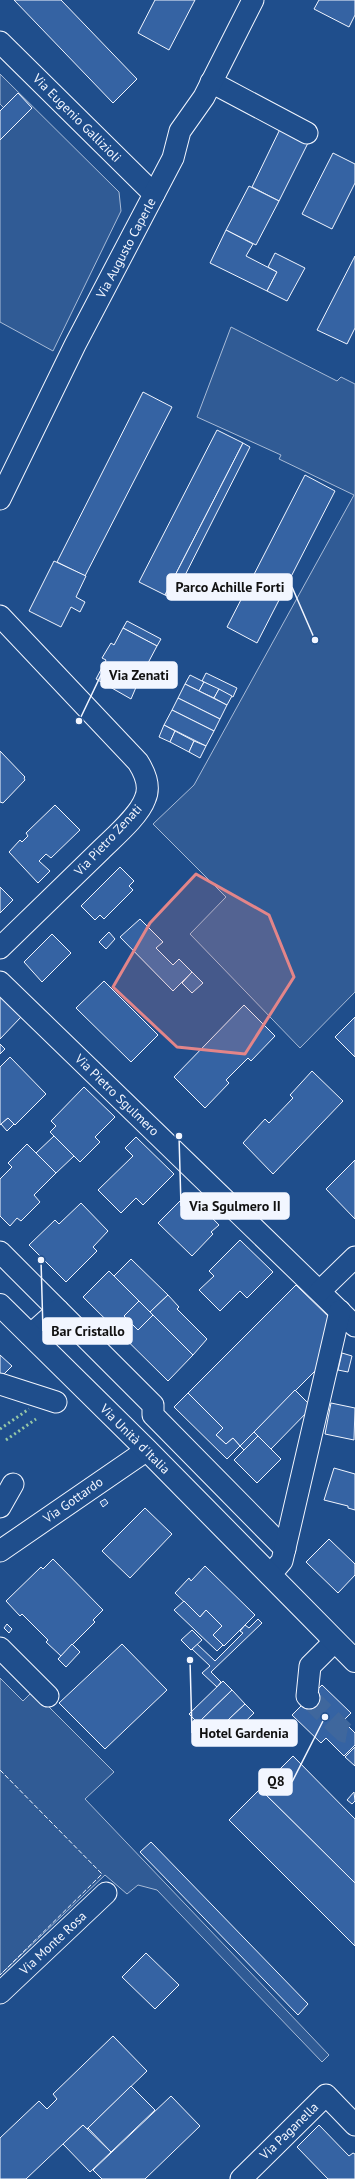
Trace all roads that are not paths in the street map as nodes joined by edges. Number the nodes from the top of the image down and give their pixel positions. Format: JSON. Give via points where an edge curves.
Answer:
{"nodes":[{"id":1,"x":253,"y":0,"type":"edge"},
{"id":2,"x":0,"y":42,"type":"edge"},
{"id":3,"x":211,"y":82,"type":"junction"},
{"id":4,"x":307,"y":133,"type":"dead end"},
{"id":5,"x":154,"y":194,"type":"junction"},
{"id":6,"x":0,"y":499,"type":"edge"},
{"id":7,"x":0,"y":616,"type":"edge"},
{"id":8,"x":0,"y":948,"type":"edge"},
{"id":9,"x":0,"y":982,"type":"edge"},
{"id":10,"x":0,"y":1252,"type":"edge"},
{"id":11,"x":355,"y":1257,"type":"edge"},
{"id":12,"x":320,"y":1291,"type":"junction"},
{"id":13,"x":0,"y":1305,"type":"edge"},
{"id":14,"x":58,"y":1310,"type":"junction"},
{"id":15,"x":340,"y":1311,"type":"junction"},
{"id":16,"x":355,"y":1326,"type":"edge"},
{"id":17,"x":30,"y":1335,"type":"junction"},
{"id":18,"x":77,"y":1382,"type":"junction"},
{"id":19,"x":0,"y":1384,"type":"edge"},
{"id":20,"x":147,"y":1450,"type":"junction"},
{"id":21,"x":13,"y":1484,"type":"dead end"},
{"id":22,"x":0,"y":1507,"type":"edge"},
{"id":23,"x":285,"y":1549,"type":"junction"},
{"id":24,"x":0,"y":1551,"type":"edge"},
{"id":25,"x":270,"y":1575,"type":"junction"},
{"id":26,"x":335,"y":1641,"type":"junction"},
{"id":27,"x":0,"y":1648,"type":"edge"},
{"id":28,"x":355,"y":1661,"type":"edge"},
{"id":29,"x":48,"y":1696,"type":"dead end"},
{"id":30,"x":309,"y":1698,"type":"tunnel mouth"},
{"id":31,"x":106,"y":1893,"type":"dead end"},
{"id":32,"x":0,"y":1993,"type":"edge"},
{"id":33,"x":355,"y":2125,"type":"edge"},
{"id":34,"x":241,"y":2179,"type":"edge"}],
"edges":[{"from":1,"to":3,"type":"street","name":"Via Augusto Caperle"},
{"from":2,"to":5,"type":"street","name":"Via Eugenio Gallizioli"},
{"from":3,"to":4,"type":"street"},
{"from":3,"to":5,"type":"street","name":"Via Augusto Caperle","via":[[204,97],[180,131],[173,158]]},
{"from":5,"to":6,"type":"street","name":"Via Augusto Caperle","via":[[75,345]]},
{"from":7,"to":8,"type":"street","name":"Via Pietro Zenati","via":[[138,762],[146,776],[147,789],[146,799],[118,833]]},
{"from":9,"to":12,"type":"street","name":"Via Pietro Sgulmero"},
{"from":10,"to":14,"type":"street"},
{"from":11,"to":12,"type":"street"},
{"from":12,"to":15,"type":"street","name":"Via Pietro Sgulmero"},
{"from":13,"to":17,"type":"main road","name":"Via Unità d'Italia"},
{"from":14,"to":17,"type":"street"},
{"from":14,"to":23,"type":"street","via":[[153,1405],[153,1415]]},
{"from":15,"to":16,"type":"street","name":"Via Pietro Sgulmero"},
{"from":15,"to":23,"type":"street"},
{"from":17,"to":18,"type":"main road","name":"Via Unità d'Italia"},
{"from":18,"to":19,"type":"street","via":[[52,1406]]},
{"from":18,"to":20,"type":"main road","name":"Via Unità d'Italia"},
{"from":20,"to":24,"type":"street","name":"Via Gottardo"},
{"from":20,"to":25,"type":"main road","name":"Via Unità d'Italia"},
{"from":21,"to":22,"type":"street"},
{"from":23,"to":25,"type":"street","via":[[282,1561]]},
{"from":25,"to":26,"type":"main road","name":"Via Unità d'Italia"},
{"from":26,"to":28,"type":"main road","name":"Via Unità d'Italia"},
{"from":26,"to":30,"type":"street","via":[[310,1666],[307,1696]]},
{"from":27,"to":29,"type":"street"},
{"from":31,"to":32,"type":"street","name":"Via Monte Rosa"},
{"from":33,"to":34,"type":"street","name":"Via Paganella","via":[[326,2095]]}]}
